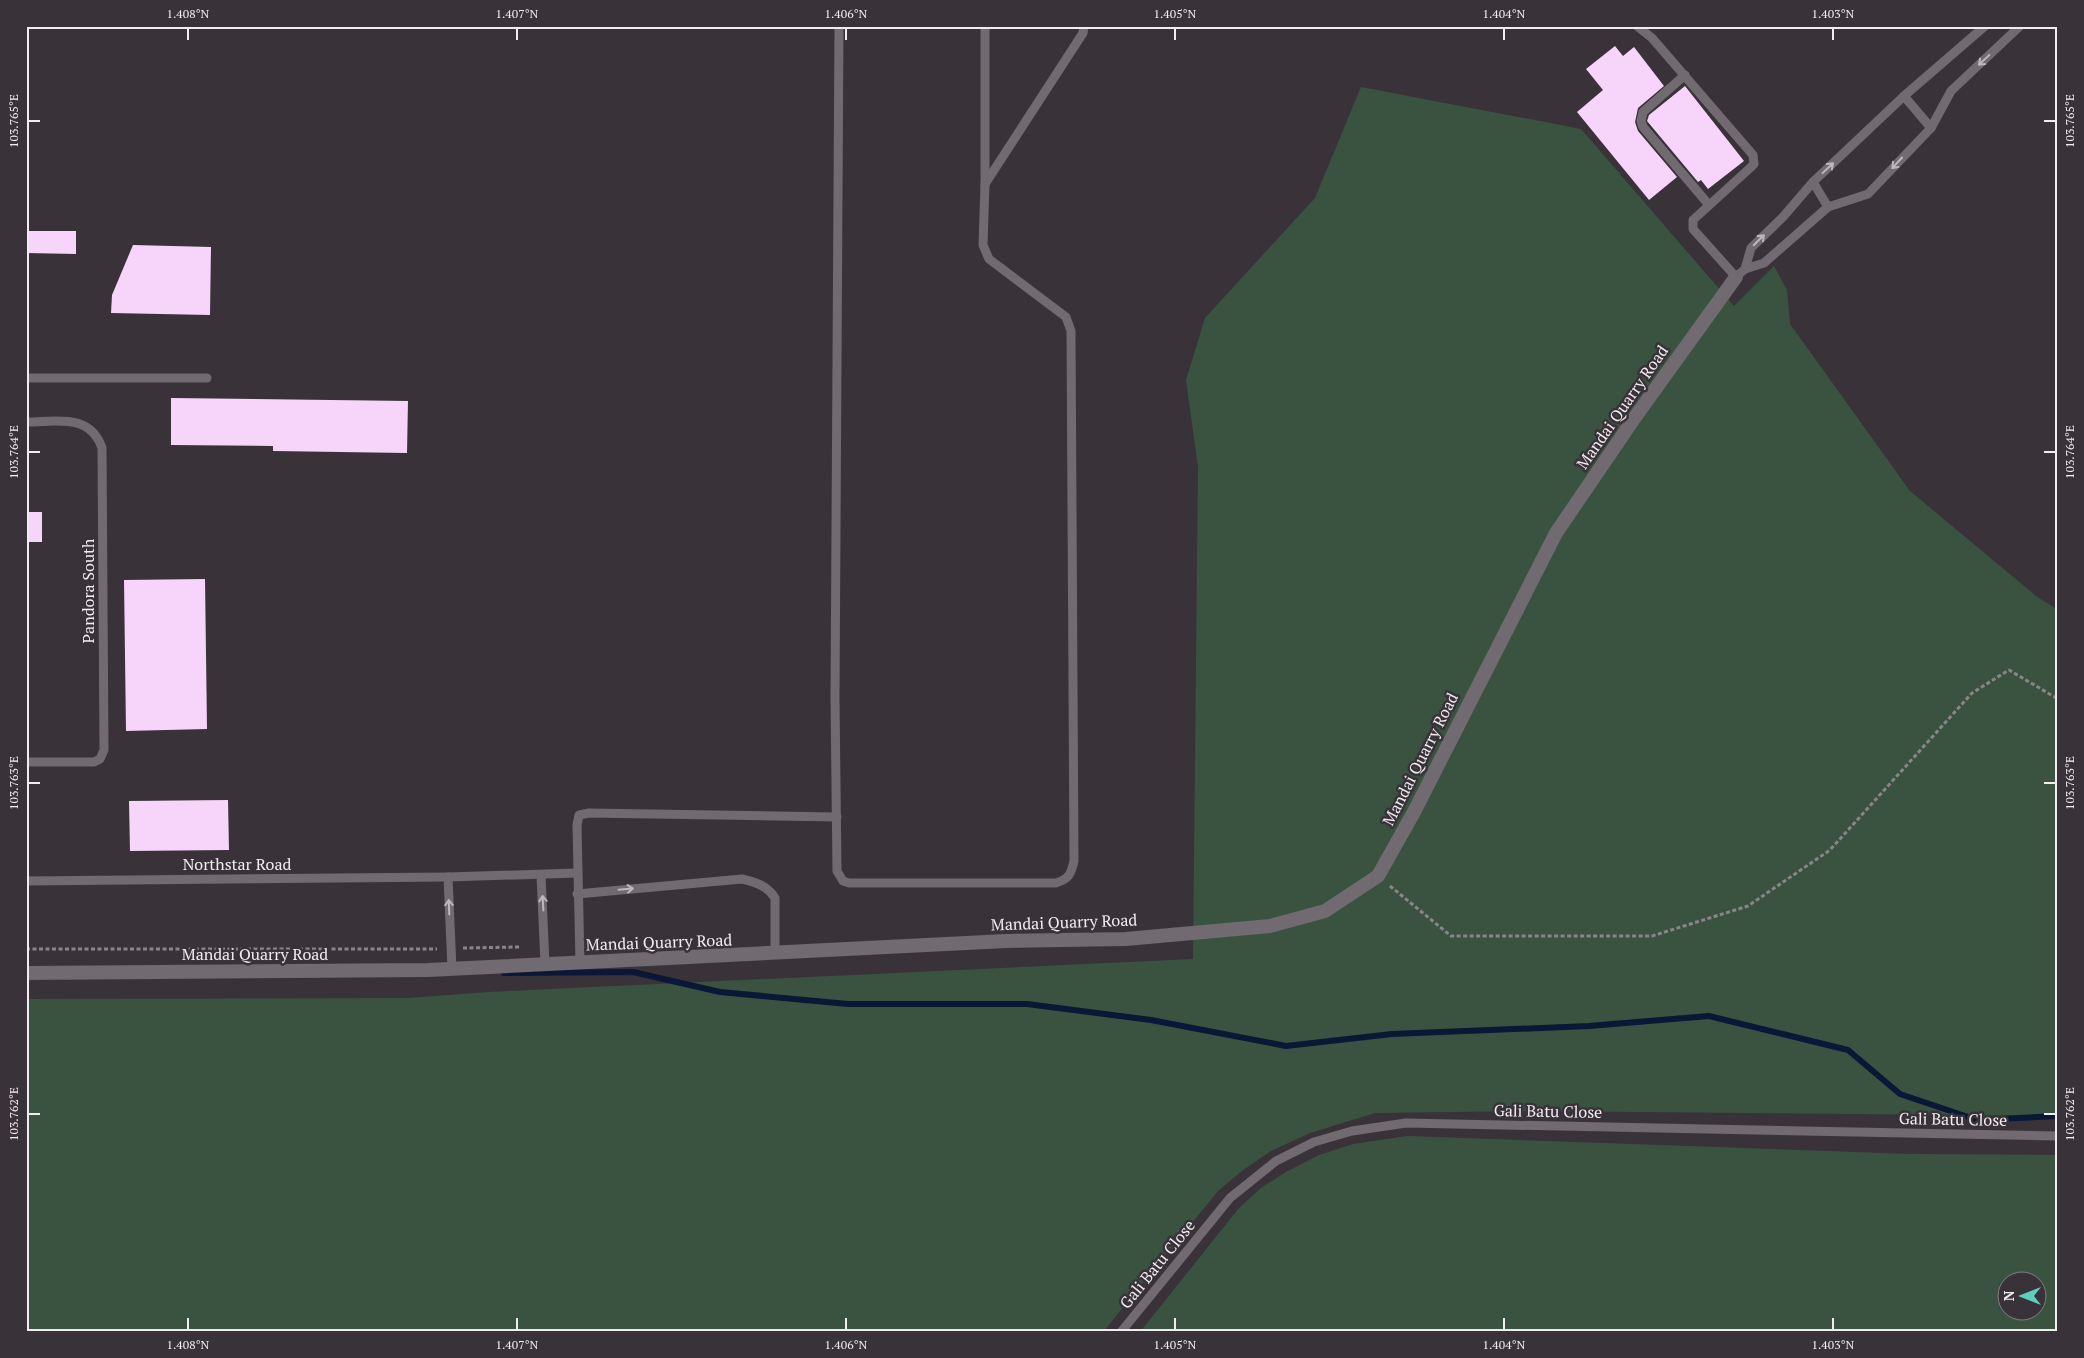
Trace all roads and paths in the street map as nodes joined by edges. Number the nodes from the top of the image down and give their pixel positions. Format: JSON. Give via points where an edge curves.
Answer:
{"nodes":[{"id":1,"x":839,"y":26,"type":"edge"},
{"id":2,"x":985,"y":26,"type":"edge"},
{"id":3,"x":1084,"y":26,"type":"edge"},
{"id":4,"x":1637,"y":26,"type":"edge"},
{"id":5,"x":1985,"y":26,"type":"edge"},
{"id":6,"x":2020,"y":26,"type":"edge"},
{"id":7,"x":1685,"y":75,"type":"junction"},
{"id":8,"x":1904,"y":96,"type":"junction"},
{"id":9,"x":1931,"y":128,"type":"junction"},
{"id":10,"x":1813,"y":182,"type":"junction"},
{"id":11,"x":985,"y":184,"type":"junction"},
{"id":12,"x":1709,"y":205,"type":"junction"},
{"id":13,"x":1828,"y":207,"type":"junction"},
{"id":14,"x":1740,"y":273,"type":"junction"},
{"id":15,"x":26,"y":378,"type":"edge"},
{"id":16,"x":207,"y":378,"type":"dead end"},
{"id":17,"x":26,"y":422,"type":"edge"},
{"id":18,"x":2058,"y":699,"type":"edge"},
{"id":19,"x":26,"y":762,"type":"edge"},
{"id":20,"x":837,"y":817,"type":"junction"},
{"id":21,"x":577,"y":873,"type":"junction"},
{"id":22,"x":542,"y":875,"type":"junction"},
{"id":23,"x":1378,"y":876,"type":"junction"},
{"id":24,"x":448,"y":877,"type":"junction"},
{"id":25,"x":26,"y":880,"type":"edge"},
{"id":26,"x":577,"y":894,"type":"junction"},
{"id":27,"x":545,"y":946,"type":"junction"},
{"id":28,"x":452,"y":949,"type":"junction"},
{"id":29,"x":26,"y":950,"type":"edge"},
{"id":30,"x":775,"y":954,"type":"junction"},
{"id":31,"x":580,"y":962,"type":"junction"},
{"id":32,"x":545,"y":964,"type":"junction"},
{"id":33,"x":452,"y":969,"type":"junction"},
{"id":34,"x":26,"y":973,"type":"edge"},
{"id":35,"x":2058,"y":1136,"type":"edge"},
{"id":36,"x":1121,"y":1332,"type":"edge"}],
"edges":[{"from":1,"to":20,"type":"lane","via":[[834,698]]},
{"from":2,"to":11,"type":"lane"},
{"from":3,"to":11,"type":"lane","via":[[1083,33]]},
{"from":4,"to":7,"type":"lane"},
{"from":5,"to":8,"type":"lane","name":"Mandai Quarry Road"},
{"from":6,"to":9,"type":"lane","one_way":true,"via":[[1951,91]]},
{"from":7,"to":12,"type":"lane","via":[[1643,112],[1641,121]]},
{"from":7,"to":12,"type":"lane","via":[[1754,159],[1750,168]]},
{"from":8,"to":9,"type":"lane"},
{"from":10,"to":8,"type":"lane","name":"Mandai Quarry Road","one_way":true},
{"from":9,"to":13,"type":"lane","one_way":true,"via":[[1868,194]]},
{"from":10,"to":13,"type":"lane"},
{"from":14,"to":10,"type":"lane","name":"Mandai Quarry Road","one_way":true,"via":[[1751,248]]},
{"from":11,"to":20,"type":"lane","via":[[983,245],[988,259],[1066,316],[1071,331],[1074,861],[1071,874],[1056,883],[849,883],[843,881],[837,871]]},
{"from":12,"to":14,"type":"lane","via":[[1692,220],[1693,229]]},
{"from":13,"to":14,"type":"lane","via":[[1764,263]]},
{"from":14,"to":23,"type":"street","name":"Mandai Quarry Road","via":[[1556,533]]},
{"from":15,"to":16,"type":"lane"},
{"from":17,"to":19,"type":"lane","name":"Pandora South","via":[[70,422],[89,427],[98,436],[102,448],[104,750],[100,759],[84,763]]},
{"from":18,"to":23,"type":"path","via":[[2009,670],[1972,693],[1830,850],[1748,906],[1652,936],[1451,936]]},
{"from":20,"to":21,"type":"lane","via":[[589,812],[579,815],[577,825]]},
{"from":21,"to":22,"type":"lane","name":"Northstar Road"},
{"from":21,"to":26,"type":"lane"},
{"from":22,"to":24,"type":"lane","name":"Northstar Road"},
{"from":27,"to":22,"type":"lane","one_way":true},
{"from":23,"to":30,"type":"street","name":"Mandai Quarry Road","via":[[1325,911],[1270,926],[1126,939],[1006,941]]},
{"from":24,"to":25,"type":"lane","name":"Northstar Road"},
{"from":28,"to":24,"type":"lane","one_way":true},
{"from":26,"to":30,"type":"lane","one_way":true,"via":[[742,879],[753,881],[771,890],[775,898]]},
{"from":26,"to":31,"type":"lane"},
{"from":27,"to":28,"type":"path"},
{"from":27,"to":32,"type":"lane"},
{"from":28,"to":29,"type":"path"},
{"from":28,"to":33,"type":"lane"},
{"from":30,"to":31,"type":"street","name":"Mandai Quarry Road"},
{"from":31,"to":32,"type":"street","name":"Mandai Quarry Road"},
{"from":32,"to":33,"type":"street","name":"Mandai Quarry Road"},
{"from":33,"to":34,"type":"street","name":"Mandai Quarry Road"},
{"from":35,"to":36,"type":"lane","name":"Gali Batu Close","via":[[1406,1123],[1352,1131],[1314,1142],[1276,1161],[1230,1198]]}]}
